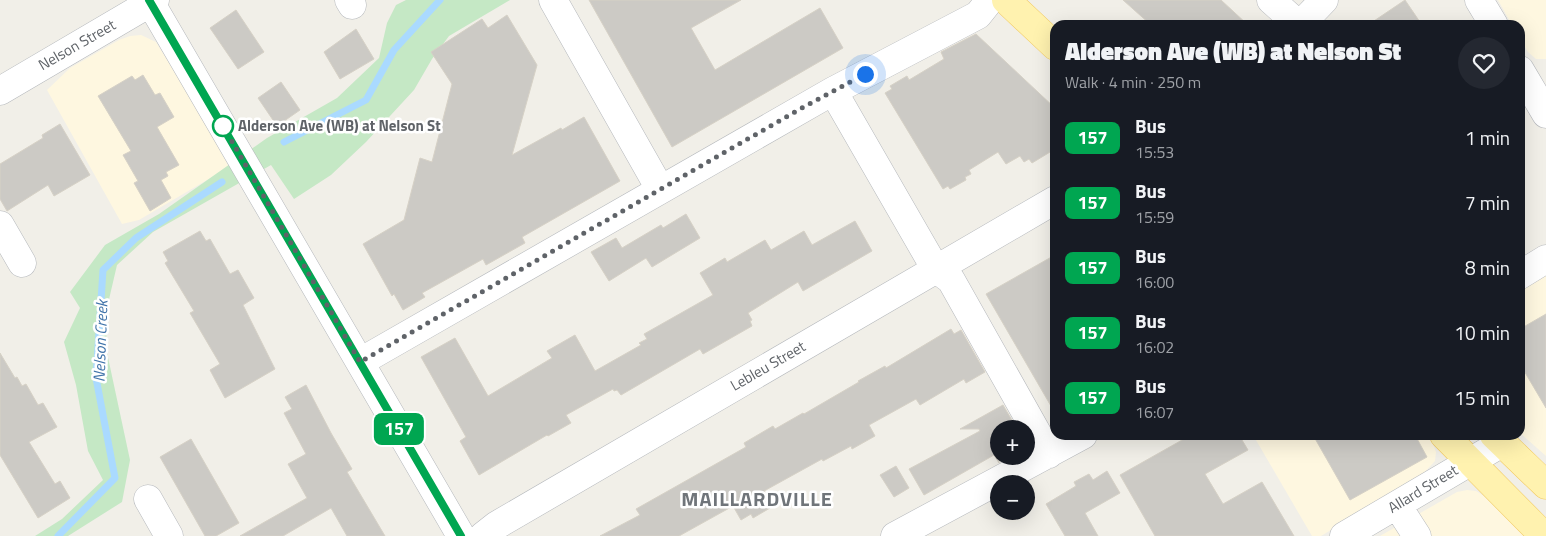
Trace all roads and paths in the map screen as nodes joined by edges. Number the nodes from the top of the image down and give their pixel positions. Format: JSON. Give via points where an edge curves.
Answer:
{"nodes":[{"id":1,"x":553,"y":0,"type":"edge"},
{"id":2,"x":990,"y":0,"type":"edge"},
{"id":3,"x":1006,"y":0,"type":"edge"},
{"id":4,"x":1271,"y":0,"type":"edge"},
{"id":5,"x":1324,"y":0,"type":"edge"},
{"id":6,"x":1479,"y":0,"type":"edge"},
{"id":7,"x":151,"y":1,"type":"edge"},
{"id":8,"x":1294,"y":20,"type":"edge"},
{"id":9,"x":1305,"y":20,"type":"edge"},
{"id":10,"x":1491,"y":20,"type":"edge"},
{"id":11,"x":1050,"y":41,"type":"edge"},
{"id":12,"x":1532,"y":77,"type":"edge"},
{"id":13,"x":0,"y":91,"type":"edge"},
{"id":14,"x":832,"y":91,"type":"junction"},
{"id":15,"x":1546,"y":114,"type":"edge"},
{"id":16,"x":660,"y":190,"type":"junction"},
{"id":17,"x":1050,"y":203,"type":"edge"},
{"id":18,"x":0,"y":225,"type":"edge"},
{"id":19,"x":1546,"y":259,"type":"edge"},
{"id":20,"x":22,"y":264,"type":"dead end"},
{"id":21,"x":935,"y":268,"type":"junction"},
{"id":22,"x":1525,"y":271,"type":"edge"},
{"id":23,"x":360,"y":362,"type":"junction"},
{"id":24,"x":1074,"y":440,"type":"edge"},
{"id":25,"x":1449,"y":440,"type":"edge"},
{"id":26,"x":1497,"y":440,"type":"edge"},
{"id":27,"x":1499,"y":440,"type":"edge"},
{"id":28,"x":1049,"y":454,"type":"junction"},
{"id":29,"x":1470,"y":462,"type":"junction"},
{"id":30,"x":1546,"y":485,"type":"edge"},
{"id":31,"x":148,"y":499,"type":"dead end"},
{"id":32,"x":1397,"y":504,"type":"junction"},
{"id":33,"x":169,"y":536,"type":"edge"},
{"id":34,"x":461,"y":536,"type":"edge"},
{"id":35,"x":482,"y":536,"type":"edge"},
{"id":36,"x":895,"y":536,"type":"edge"},
{"id":37,"x":1344,"y":536,"type":"edge"},
{"id":38,"x":1417,"y":536,"type":"edge"},
{"id":39,"x":1544,"y":536,"type":"edge"}],
"edges":[{"from":1,"to":16,"type":"street"},
{"from":2,"to":14,"type":"street","via":[[978,15]]},
{"from":3,"to":11,"type":"main road"},
{"from":4,"to":8,"type":"street"},
{"from":5,"to":9,"type":"street"},
{"from":6,"to":10,"type":"street"},
{"from":7,"to":13,"type":"street","name":"Nelson Street"},
{"from":7,"to":23,"type":"street"},
{"from":12,"to":15,"type":"street"},
{"from":14,"to":16,"type":"street"},
{"from":14,"to":21,"type":"street"},
{"from":16,"to":23,"type":"street"},
{"from":17,"to":21,"type":"street","name":"Lebleu Street"},
{"from":18,"to":20,"type":"street"},
{"from":19,"to":22,"type":"street"},
{"from":21,"to":28,"type":"street","via":[[950,280]]},
{"from":21,"to":35,"type":"street","name":"Lebleu Street"},
{"from":23,"to":34,"type":"street"},
{"from":24,"to":28,"type":"street"},
{"from":25,"to":29,"type":"main road"},
{"from":26,"to":29,"type":"street","name":"Allard Street"},
{"from":27,"to":30,"type":"main road"},
{"from":28,"to":36,"type":"street"},
{"from":29,"to":32,"type":"street","name":"Allard Street"},
{"from":29,"to":39,"type":"main road"},
{"from":31,"to":33,"type":"street"},
{"from":32,"to":37,"type":"street","name":"Allard Street"},
{"from":32,"to":38,"type":"street"}]}
